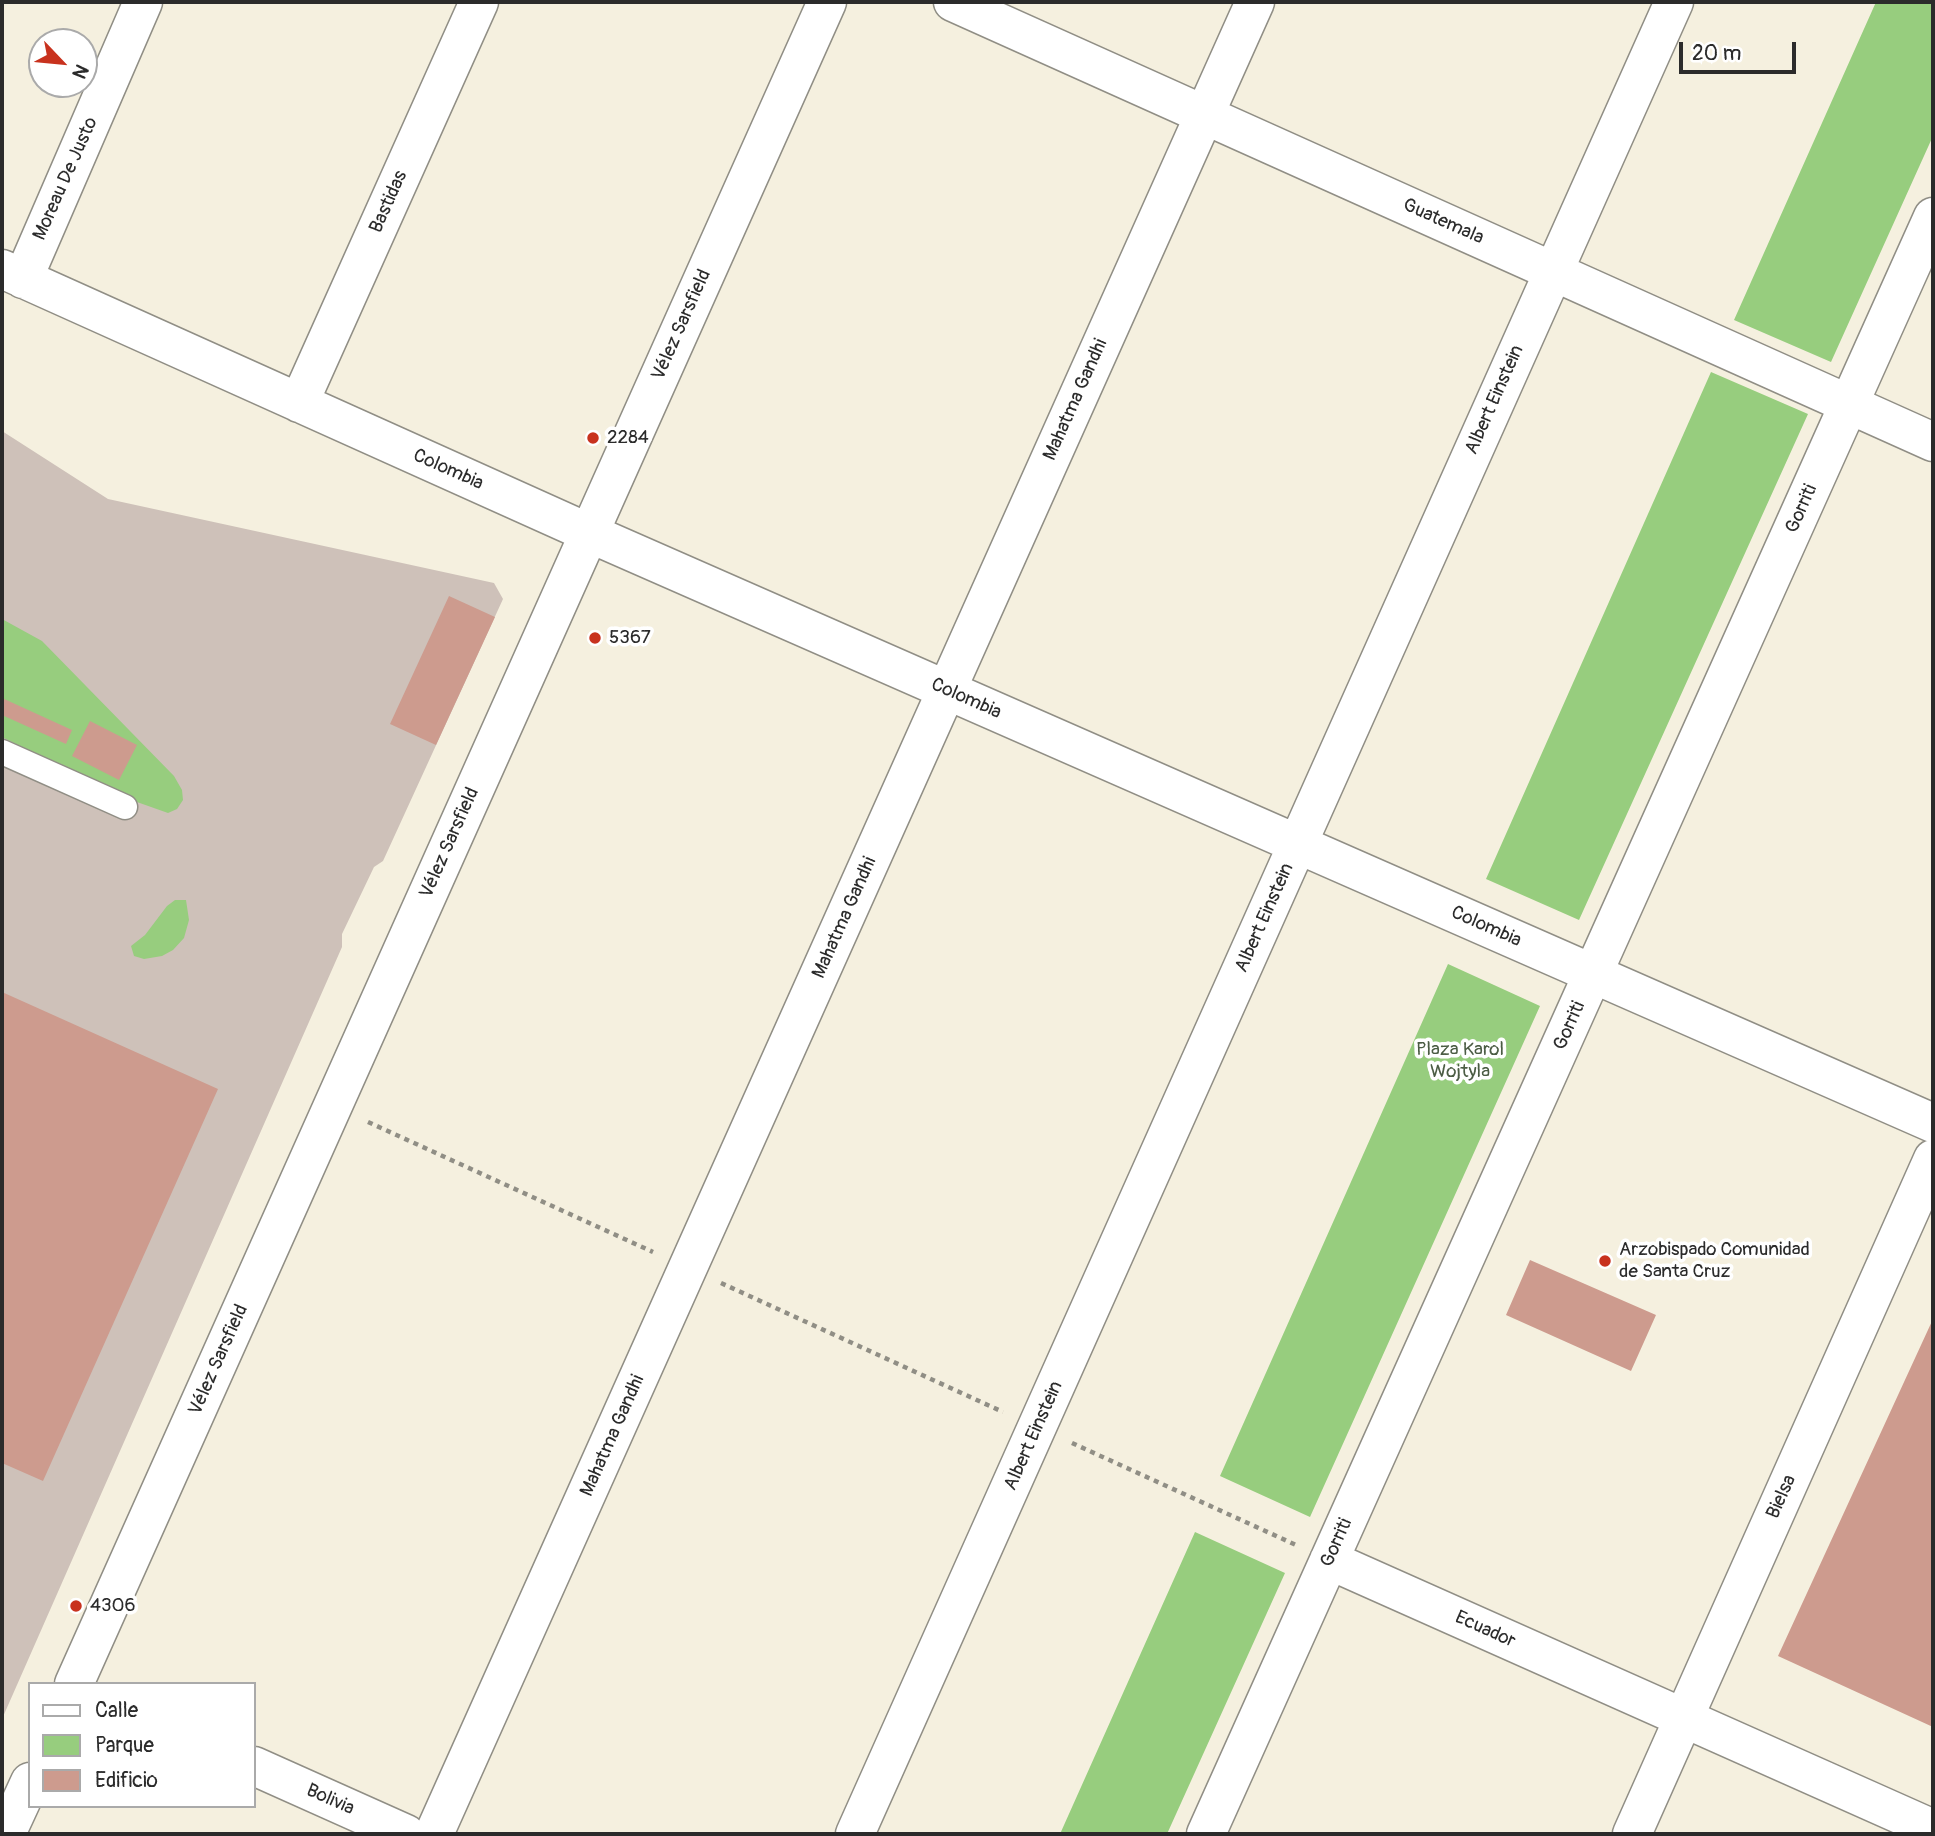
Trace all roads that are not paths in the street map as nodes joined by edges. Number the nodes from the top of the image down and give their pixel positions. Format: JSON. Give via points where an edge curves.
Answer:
{"nodes":[{"id":1,"x":144,"y":2,"type":"edge"},
{"id":2,"x":479,"y":2,"type":"edge"},
{"id":3,"x":827,"y":2,"type":"edge"},
{"id":4,"x":953,"y":2,"type":"edge"},
{"id":5,"x":1255,"y":2,"type":"edge"},
{"id":6,"x":1674,"y":2,"type":"edge"},
{"id":7,"x":1204,"y":115,"type":"junction"},
{"id":8,"x":1933,"y":217,"type":"edge"},
{"id":9,"x":1552,"y":271,"type":"junction"},
{"id":10,"x":12,"y":274,"type":"edge"},
{"id":11,"x":299,"y":403,"type":"junction"},
{"id":12,"x":1849,"y":404,"type":"junction"},
{"id":13,"x":1933,"y":442,"type":"edge"},
{"id":14,"x":589,"y":533,"type":"junction"},
{"id":15,"x":947,"y":690,"type":"junction"},
{"id":16,"x":2,"y":752,"type":"edge"},
{"id":17,"x":125,"y":807,"type":"dead end"},
{"id":18,"x":1298,"y":844,"type":"junction"},
{"id":19,"x":1593,"y":974,"type":"junction"},
{"id":20,"x":1933,"y":1123,"type":"edge"},
{"id":21,"x":1933,"y":1159,"type":"edge"},
{"id":22,"x":1329,"y":1560,"type":"junction"},
{"id":23,"x":75,"y":1682,"type":"edge"},
{"id":24,"x":1683,"y":1718,"type":"junction"},
{"id":25,"x":256,"y":1767,"type":"edge"},
{"id":26,"x":28,"y":1786,"type":"edge"},
{"id":27,"x":1933,"y":1829,"type":"edge"},
{"id":28,"x":6,"y":1834,"type":"edge"},
{"id":29,"x":406,"y":1834,"type":"edge"},
{"id":30,"x":435,"y":1834,"type":"edge"},
{"id":31,"x":855,"y":1834,"type":"edge"},
{"id":32,"x":1206,"y":1834,"type":"edge"},
{"id":33,"x":1632,"y":1834,"type":"edge"}],
"edges":[{"from":1,"to":10,"type":"street","name":"Moreau De Justo"},
{"from":2,"to":11,"type":"street","name":"Bastidas"},
{"from":3,"to":14,"type":"street","name":"Vélez Sarsfield"},
{"from":4,"to":7,"type":"street","name":"Guatemala"},
{"from":5,"to":7,"type":"street","name":"Mahatma Gandhi"},
{"from":6,"to":9,"type":"street","name":"Albert Einstein"},
{"from":7,"to":9,"type":"street","name":"Guatemala"},
{"from":7,"to":15,"type":"street","name":"Mahatma Gandhi"},
{"from":8,"to":12,"type":"street","name":"Gorriti"},
{"from":9,"to":12,"type":"street","name":"Guatemala"},
{"from":9,"to":18,"type":"street","name":"Albert Einstein"},
{"from":10,"to":11,"type":"street","name":"Colombia"},
{"from":11,"to":14,"type":"street","name":"Colombia"},
{"from":12,"to":13,"type":"street","name":"Guatemala"},
{"from":12,"to":19,"type":"street","name":"Gorriti"},
{"from":14,"to":15,"type":"street","name":"Colombia"},
{"from":14,"to":23,"type":"street","name":"Vélez Sarsfield"},
{"from":15,"to":18,"type":"street","name":"Colombia"},
{"from":15,"to":30,"type":"street","name":"Mahatma Gandhi"},
{"from":16,"to":17,"type":"lane"},
{"from":18,"to":19,"type":"street","name":"Colombia"},
{"from":18,"to":31,"type":"street","name":"Albert Einstein"},
{"from":19,"to":20,"type":"street","name":"Colombia"},
{"from":19,"to":22,"type":"street","name":"Gorriti"},
{"from":21,"to":24,"type":"street","name":"Bielsa"},
{"from":22,"to":24,"type":"street","name":"Ecuador"},
{"from":22,"to":32,"type":"street","name":"Gorriti"},
{"from":24,"to":27,"type":"street","name":"Ecuador"},
{"from":24,"to":33,"type":"street","name":"Bielsa"},
{"from":25,"to":29,"type":"street","name":"Bolivia"},
{"from":26,"to":28,"type":"street"}]}
